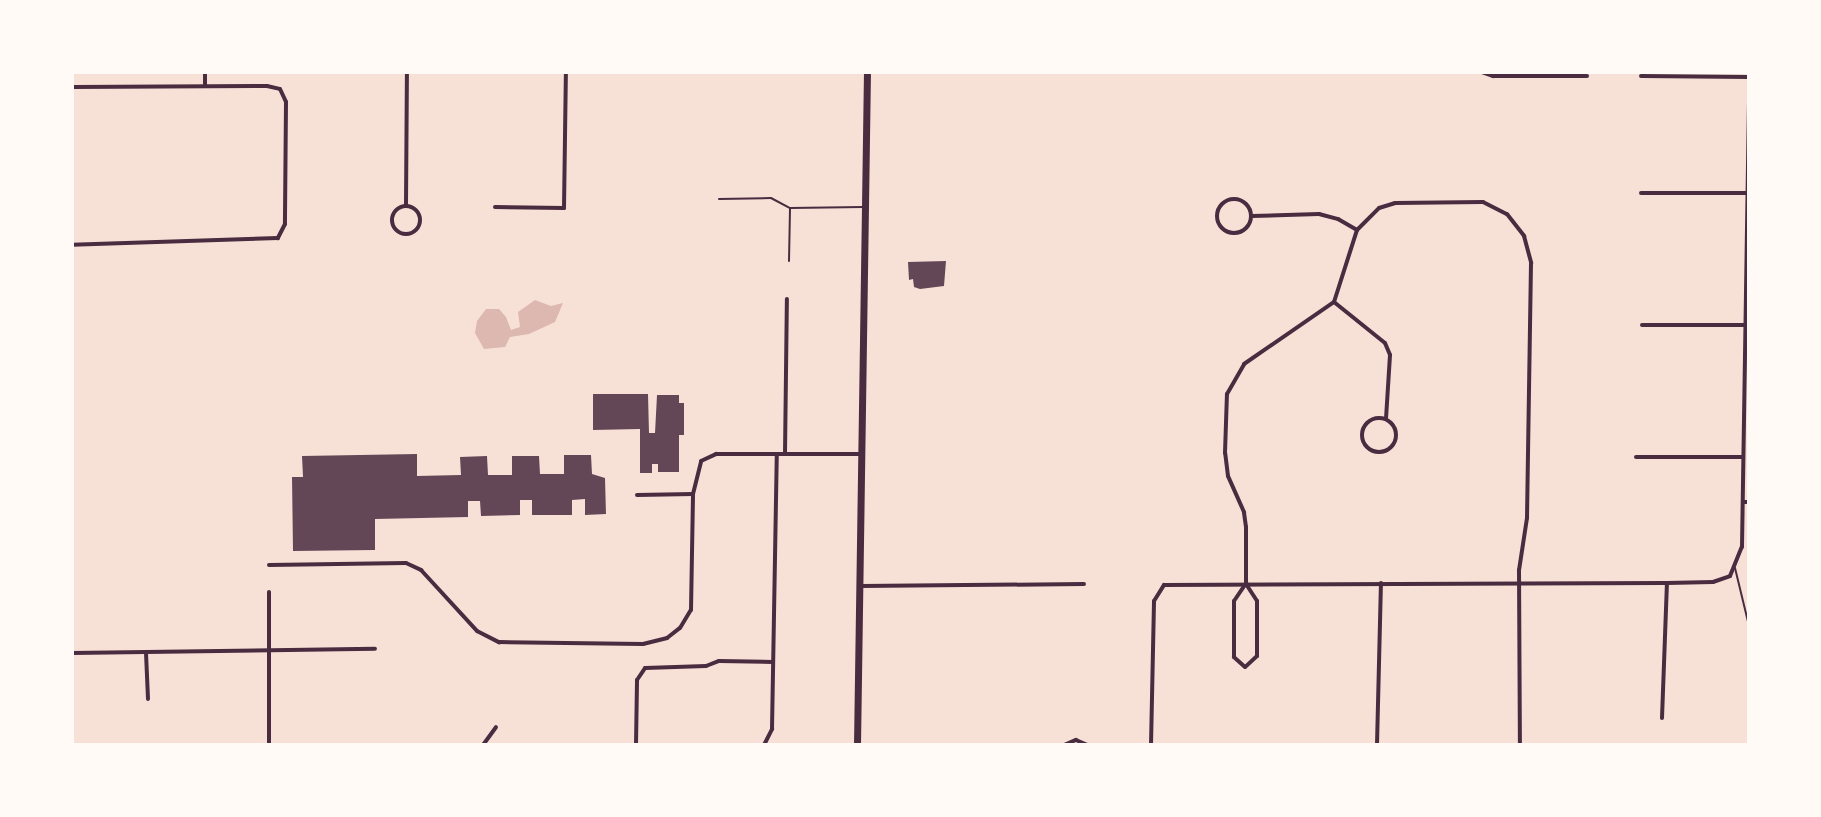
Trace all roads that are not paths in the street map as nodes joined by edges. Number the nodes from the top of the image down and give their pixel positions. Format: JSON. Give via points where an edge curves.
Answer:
{"nodes":[{"id":1,"x":205,"y":72,"type":"edge"},
{"id":2,"x":407,"y":72,"type":"edge"},
{"id":3,"x":566,"y":72,"type":"edge"},
{"id":4,"x":867,"y":72,"type":"edge"},
{"id":5,"x":1482,"y":72,"type":"edge"},
{"id":6,"x":1587,"y":76,"type":"dead end"},
{"id":7,"x":1641,"y":76,"type":"dead end"},
{"id":8,"x":1749,"y":77,"type":"edge"},
{"id":9,"x":205,"y":86,"type":"junction"},
{"id":10,"x":72,"y":87,"type":"edge"},
{"id":11,"x":1749,"y":94,"type":"edge"},
{"id":12,"x":1641,"y":192,"type":"dead end"},
{"id":13,"x":1748,"y":193,"type":"edge"},
{"id":14,"x":719,"y":199,"type":"dead end"},
{"id":15,"x":406,"y":206,"type":"junction"},
{"id":16,"x":495,"y":207,"type":"dead end"},
{"id":17,"x":865,"y":207,"type":"junction"},
{"id":18,"x":790,"y":208,"type":"junction"},
{"id":19,"x":1252,"y":216,"type":"junction"},
{"id":20,"x":1357,"y":230,"type":"junction"},
{"id":21,"x":72,"y":245,"type":"edge"},
{"id":22,"x":789,"y":261,"type":"dead end"},
{"id":23,"x":787,"y":299,"type":"dead end"},
{"id":24,"x":1334,"y":302,"type":"junction"},
{"id":25,"x":1642,"y":325,"type":"dead end"},
{"id":26,"x":1745,"y":326,"type":"junction"},
{"id":27,"x":1747,"y":358,"type":"edge"},
{"id":28,"x":1386,"y":419,"type":"junction"},
{"id":29,"x":777,"y":454,"type":"junction"},
{"id":30,"x":785,"y":454,"type":"junction"},
{"id":31,"x":862,"y":454,"type":"junction"},
{"id":32,"x":1636,"y":457,"type":"dead end"},
{"id":33,"x":1743,"y":457,"type":"junction"},
{"id":34,"x":693,"y":494,"type":"junction"},
{"id":35,"x":637,"y":495,"type":"dead end"},
{"id":36,"x":1743,"y":502,"type":"junction"},
{"id":37,"x":1749,"y":502,"type":"edge"},
{"id":38,"x":269,"y":565,"type":"dead end"},
{"id":39,"x":1735,"y":568,"type":"junction"},
{"id":40,"x":1246,"y":583,"type":"junction"},
{"id":41,"x":1381,"y":583,"type":"junction"},
{"id":42,"x":1519,"y":583,"type":"junction"},
{"id":43,"x":1667,"y":583,"type":"junction"},
{"id":44,"x":1084,"y":584,"type":"dead end"},
{"id":45,"x":860,"y":586,"type":"junction"},
{"id":46,"x":269,"y":592,"type":"dead end"},
{"id":47,"x":1749,"y":626,"type":"edge"},
{"id":48,"x":375,"y":649,"type":"dead end"},
{"id":49,"x":269,"y":650,"type":"junction"},
{"id":50,"x":72,"y":653,"type":"edge"},
{"id":51,"x":146,"y":653,"type":"junction"},
{"id":52,"x":773,"y":662,"type":"junction"},
{"id":53,"x":148,"y":699,"type":"dead end"},
{"id":54,"x":1662,"y":718,"type":"dead end"},
{"id":55,"x":496,"y":727,"type":"dead end"},
{"id":56,"x":269,"y":745,"type":"edge"},
{"id":57,"x":483,"y":745,"type":"edge"},
{"id":58,"x":636,"y":745,"type":"edge"},
{"id":59,"x":764,"y":745,"type":"edge"},
{"id":60,"x":857,"y":745,"type":"edge"},
{"id":61,"x":1064,"y":745,"type":"edge"},
{"id":62,"x":1087,"y":745,"type":"edge"},
{"id":63,"x":1151,"y":745,"type":"edge"},
{"id":64,"x":1377,"y":745,"type":"edge"},
{"id":65,"x":1520,"y":745,"type":"edge"}],
"edges":[{"from":1,"to":9,"type":"street"},
{"from":2,"to":15,"type":"street"},
{"from":3,"to":16,"type":"street","via":[[564,208]]},
{"from":4,"to":17,"type":"main road"},
{"from":5,"to":6,"type":"street","via":[[1493,76]]},
{"from":7,"to":8,"type":"street"},
{"from":9,"to":10,"type":"street"},
{"from":9,"to":21,"type":"street","via":[[275,87],[285,97],[284,229],[278,238]]},
{"from":11,"to":13,"type":"street"},
{"from":12,"to":13,"type":"street"},
{"from":13,"to":26,"type":"street"},
{"from":14,"to":18,"type":"lane","via":[[771,198]]},
{"from":15,"to":15,"type":"street","via":[[397,208],[392,220],[397,231],[406,234],[414,232],[420,220],[414,208]]},
{"from":17,"to":18,"type":"lane"},
{"from":17,"to":31,"type":"main road"},
{"from":18,"to":22,"type":"lane"},
{"from":19,"to":19,"type":"street","via":[[1244,201],[1227,201],[1218,215],[1219,227],[1228,234],[1240,231]]},
{"from":19,"to":20,"type":"street","via":[[1318,214]]},
{"from":20,"to":24,"type":"street"},
{"from":20,"to":42,"type":"street","via":[[1379,208],[1395,203],[1483,202],[1508,214],[1524,236],[1531,263],[1527,495]]},
{"from":23,"to":30,"type":"street"},
{"from":24,"to":28,"type":"street","via":[[1385,343],[1390,355]]},
{"from":24,"to":40,"type":"street","via":[[1244,364],[1227,394],[1225,453],[1228,476],[1244,512]]},
{"from":25,"to":26,"type":"street"},
{"from":26,"to":27,"type":"street"},
{"from":27,"to":33,"type":"street"},
{"from":28,"to":28,"type":"street","via":[[1374,419],[1362,430],[1362,441],[1374,452],[1390,449],[1396,439],[1395,427]]},
{"from":29,"to":30,"type":"street"},
{"from":29,"to":34,"type":"street","via":[[709,456],[701,462]]},
{"from":29,"to":52,"type":"street"},
{"from":30,"to":31,"type":"street"},
{"from":31,"to":45,"type":"main road"},
{"from":32,"to":33,"type":"street"},
{"from":33,"to":36,"type":"street"},
{"from":34,"to":35,"type":"street"},
{"from":34,"to":38,"type":"street","via":[[691,610],[680,628],[667,638],[643,644],[499,642],[477,631],[421,570],[406,563]]},
{"from":36,"to":37,"type":"street"},
{"from":36,"to":39,"type":"street","via":[[1742,547]]},
{"from":39,"to":43,"type":"street","via":[[1724,580]]},
{"from":39,"to":47,"type":"lane"},
{"from":40,"to":40,"type":"street","via":[[1234,601],[1234,657],[1245,667],[1257,656],[1257,601]]},
{"from":40,"to":41,"type":"street"},
{"from":40,"to":63,"type":"street","via":[[1171,583],[1156,594]]},
{"from":41,"to":42,"type":"street"},
{"from":41,"to":64,"type":"street"},
{"from":42,"to":43,"type":"street"},
{"from":42,"to":65,"type":"street"},
{"from":43,"to":54,"type":"street"},
{"from":44,"to":45,"type":"street"},
{"from":45,"to":60,"type":"main road"},
{"from":46,"to":49,"type":"street"},
{"from":48,"to":49,"type":"street"},
{"from":49,"to":51,"type":"street"},
{"from":49,"to":56,"type":"street"},
{"from":50,"to":51,"type":"street"},
{"from":51,"to":53,"type":"street"},
{"from":52,"to":58,"type":"street","via":[[719,661],[706,666],[645,668],[637,680]]},
{"from":52,"to":59,"type":"street","via":[[772,729]]},
{"from":55,"to":57,"type":"street"},
{"from":61,"to":62,"type":"street","via":[[1076,740]]}]}
